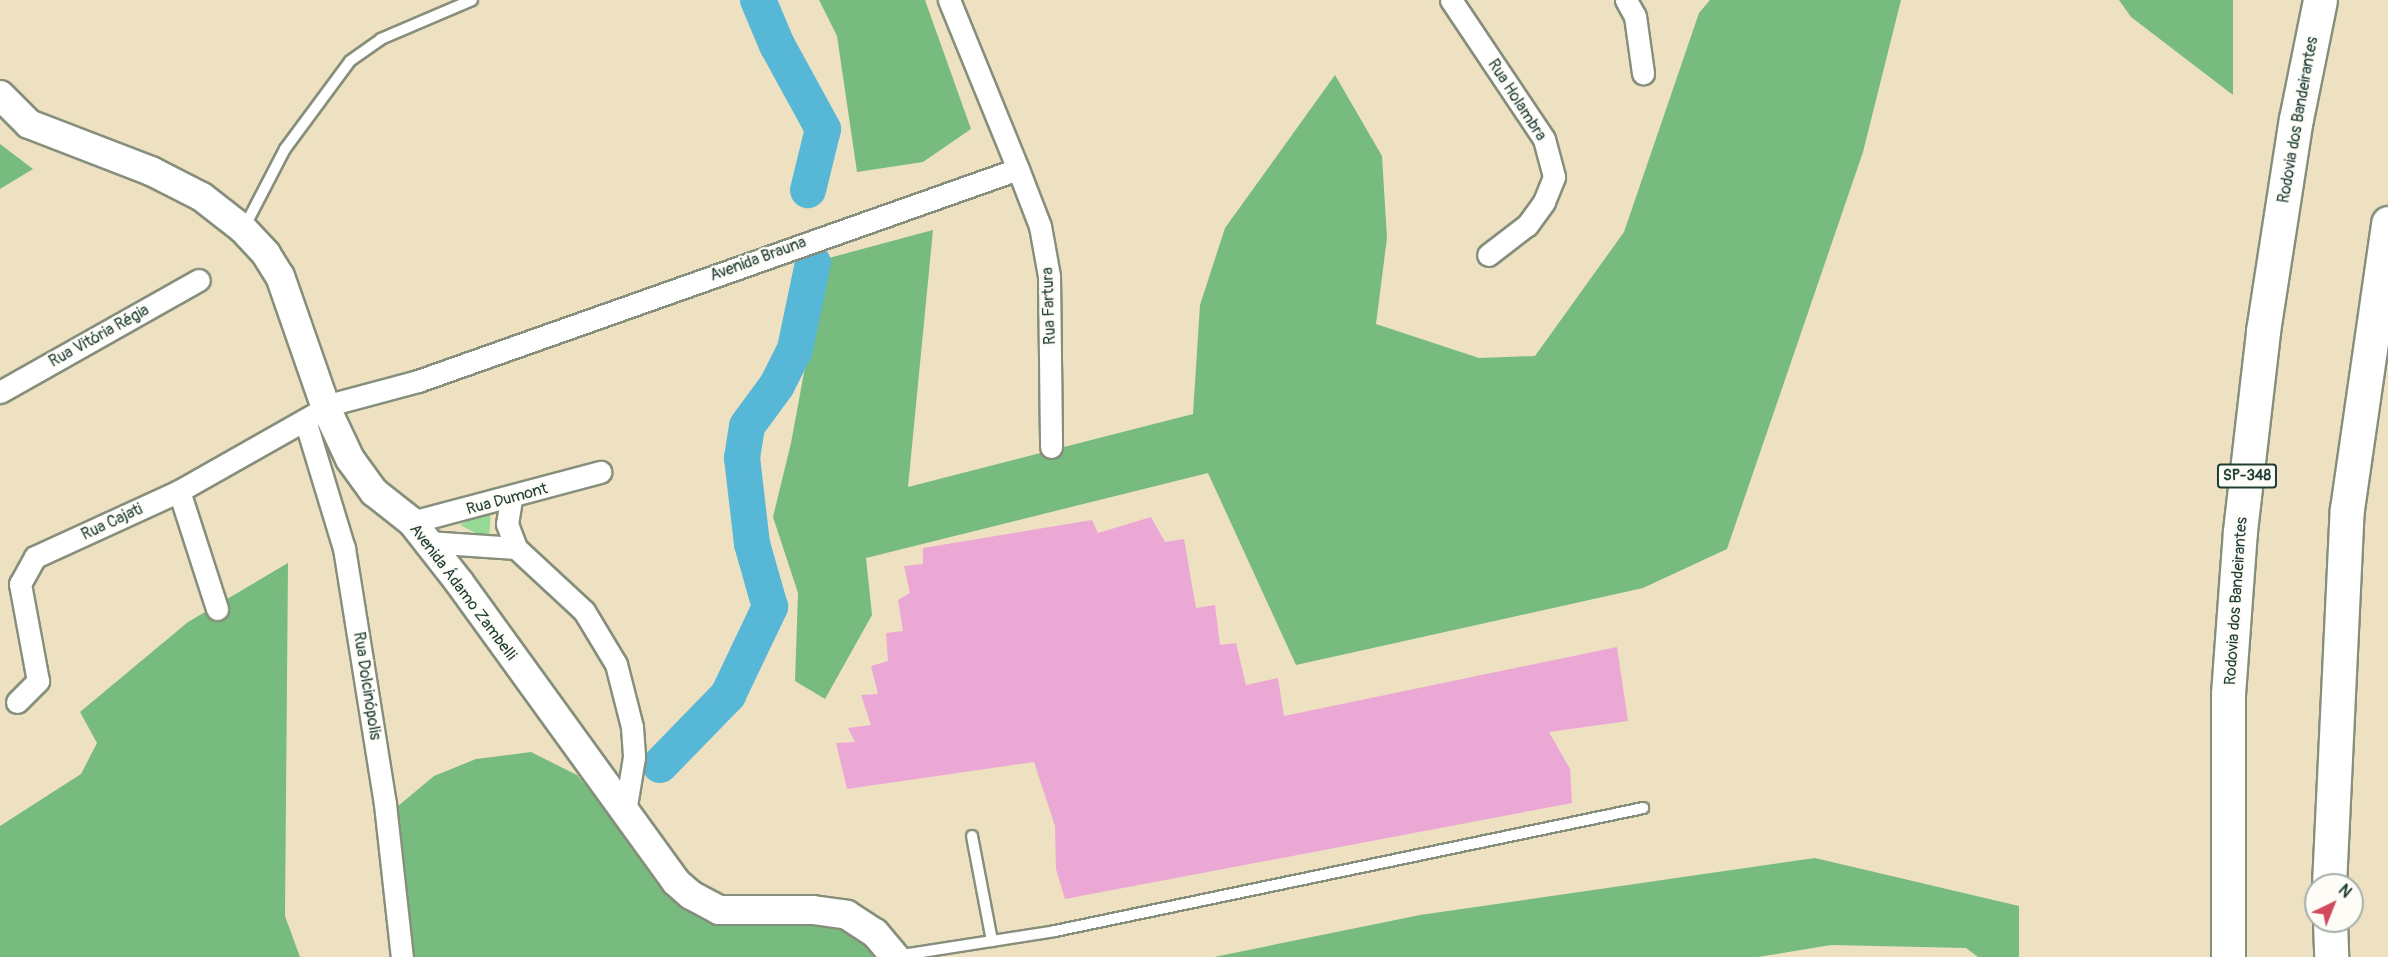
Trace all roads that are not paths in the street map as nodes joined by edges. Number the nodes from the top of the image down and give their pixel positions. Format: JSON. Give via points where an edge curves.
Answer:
{"nodes":[{"id":1,"x":472,"y":0,"type":"edge"},
{"id":2,"x":949,"y":0,"type":"edge"},
{"id":3,"x":1451,"y":0,"type":"edge"},
{"id":4,"x":1626,"y":0,"type":"edge"},
{"id":5,"x":2320,"y":0,"type":"edge"},
{"id":6,"x":1643,"y":73,"type":"dead end"},
{"id":7,"x":0,"y":95,"type":"edge"},
{"id":8,"x":1018,"y":169,"type":"junction"},
{"id":9,"x":2388,"y":223,"type":"edge"},
{"id":10,"x":243,"y":229,"type":"junction"},
{"id":11,"x":1488,"y":255,"type":"dead end"},
{"id":12,"x":199,"y":280,"type":"dead end"},
{"id":13,"x":0,"y":392,"type":"edge"},
{"id":14,"x":319,"y":411,"type":"junction"},
{"id":15,"x":1051,"y":447,"type":"dead end"},
{"id":16,"x":600,"y":472,"type":"dead end"},
{"id":17,"x":179,"y":491,"type":"junction"},
{"id":18,"x":511,"y":499,"type":"junction"},
{"id":19,"x":420,"y":532,"type":"junction"},
{"id":20,"x":516,"y":548,"type":"junction"},
{"id":21,"x":218,"y":609,"type":"dead end"},
{"id":22,"x":17,"y":702,"type":"dead end"},
{"id":23,"x":1643,"y":808,"type":"dead end"},
{"id":24,"x":625,"y":812,"type":"junction"},
{"id":25,"x":972,"y":836,"type":"dead end"},
{"id":26,"x":2330,"y":873,"type":"edge"},
{"id":27,"x":2330,"y":933,"type":"edge"},
{"id":28,"x":992,"y":941,"type":"junction"},
{"id":29,"x":895,"y":956,"type":"edge"},
{"id":30,"x":402,"y":957,"type":"edge"},
{"id":31,"x":2228,"y":957,"type":"edge"},
{"id":32,"x":2331,"y":957,"type":"edge"}],
"edges":[{"from":1,"to":10,"type":"lane","via":[[381,39],[350,61],[285,149]]},
{"from":2,"to":8,"type":"street"},
{"from":3,"to":11,"type":"street","name":"Rua Holambra","via":[[1544,139],[1554,177],[1544,202],[1527,225]]},
{"from":4,"to":6,"type":"street","via":[[1635,16]]},
{"from":5,"to":31,"type":"highway","name":"Rodovia dos Bandeirantes","number":"SP-348","via":[[2296,119],[2263,331],[2240,531],[2228,694]]},
{"from":7,"to":10,"type":"street","name":"Avenida Ádamo Zambelli","via":[[29,124],[151,171],[202,197]]},
{"from":8,"to":14,"type":"street","name":"Avenida Brauna","via":[[418,381]]},
{"from":8,"to":15,"type":"street","name":"Rua Fartura","via":[[1040,226],[1049,276]]},
{"from":9,"to":26,"type":"highway","via":[[2347,509]]},
{"from":10,"to":14,"type":"street","name":"Avenida Ádamo Zambelli","via":[[280,276]]},
{"from":12,"to":13,"type":"street","name":"Rua Vitória Régia"},
{"from":14,"to":17,"type":"street","name":"Rua Cajati"},
{"from":14,"to":19,"type":"street","name":"Avenida Ádamo Zambelli","via":[[374,492]]},
{"from":14,"to":30,"type":"street","name":"Rua Dolcinópolis","via":[[385,804]]},
{"from":16,"to":18,"type":"street","name":"Rua Dumont"},
{"from":17,"to":21,"type":"street"},
{"from":17,"to":22,"type":"street","name":"Rua Cajati","via":[[36,557],[20,584],[38,681]]},
{"from":18,"to":19,"type":"street","name":"Rua Dumont"},
{"from":18,"to":20,"type":"street","via":[[507,524]]},
{"from":19,"to":20,"type":"street"},
{"from":19,"to":24,"type":"street","name":"Avenida Ádamo Zambelli"},
{"from":20,"to":24,"type":"street","via":[[584,610],[616,664],[632,727],[634,757]]},
{"from":23,"to":28,"type":"lane"},
{"from":24,"to":29,"type":"street","name":"Avenida Ádamo Zambelli","via":[[676,882],[704,904],[731,912],[813,910],[847,915],[859,920]]},
{"from":25,"to":28,"type":"lane"},
{"from":27,"to":32,"type":"highway"},
{"from":28,"to":29,"type":"lane"}]}
